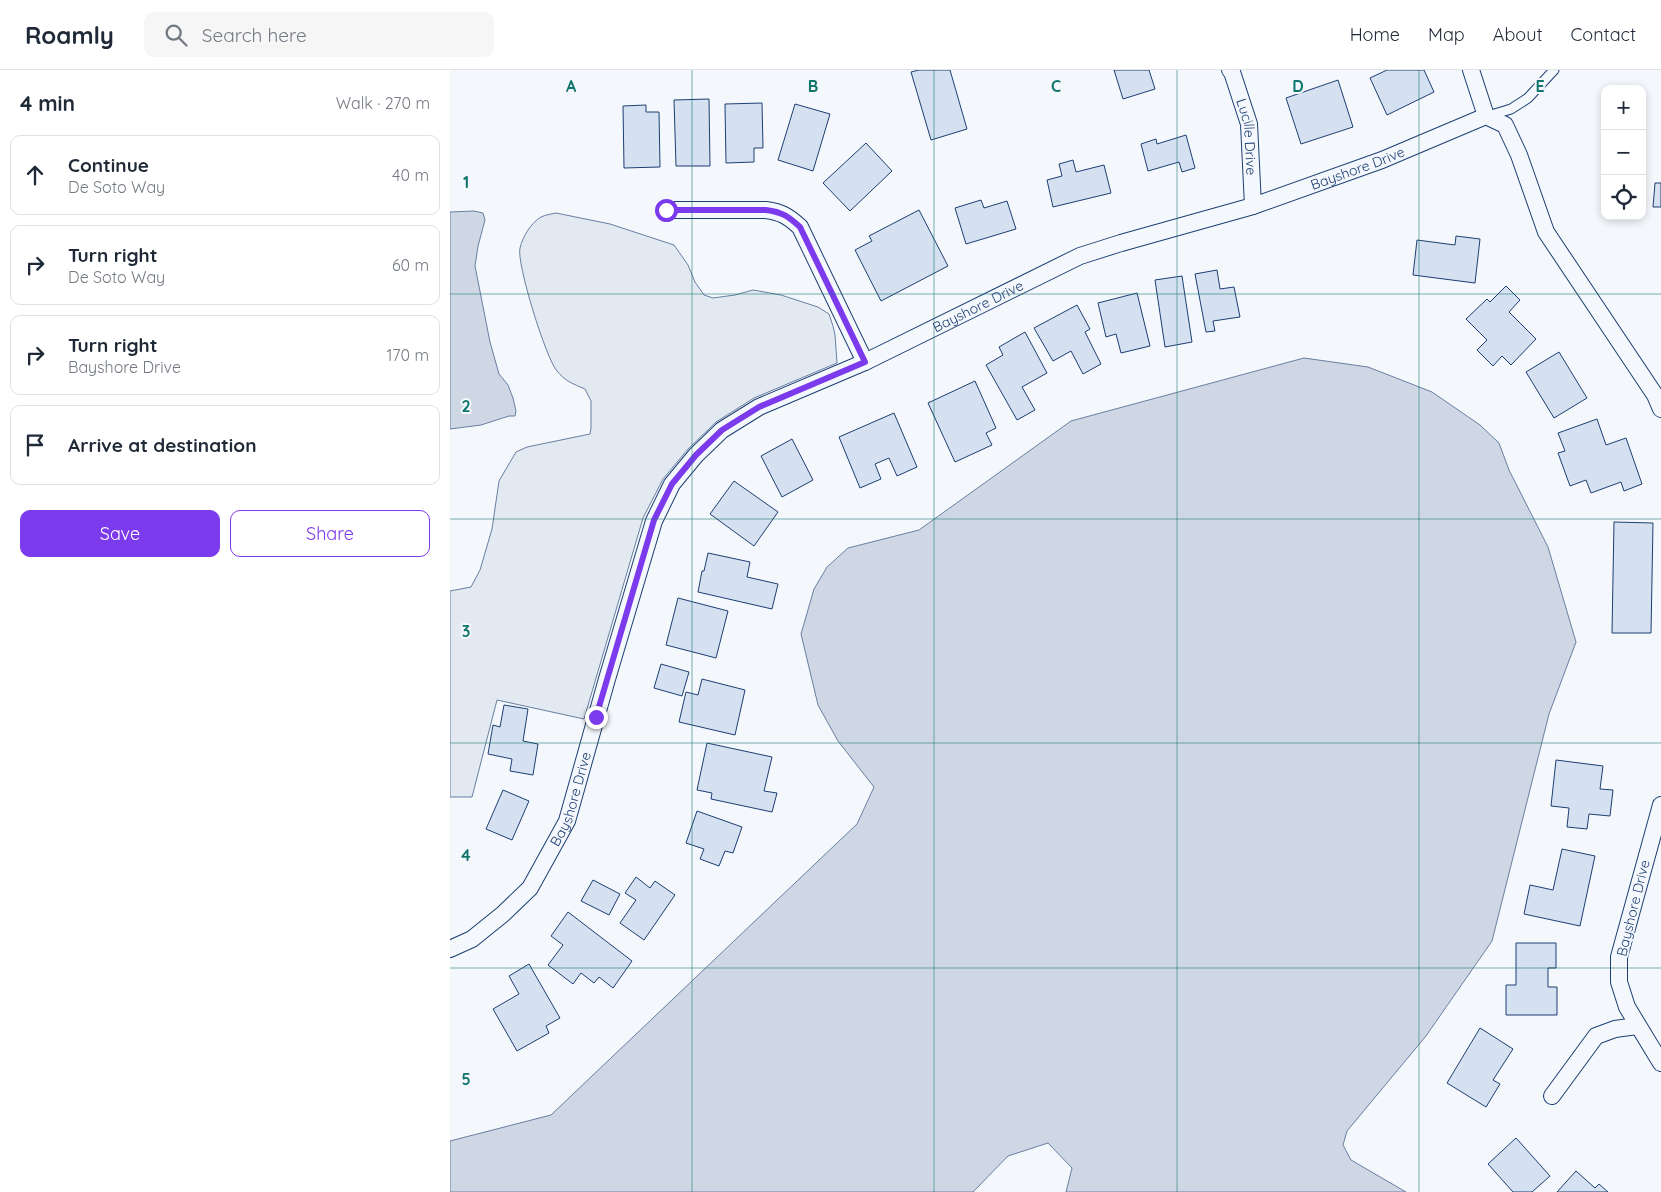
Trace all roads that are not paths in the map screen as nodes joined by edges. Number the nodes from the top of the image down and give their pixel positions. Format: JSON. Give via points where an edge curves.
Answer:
{"nodes":[{"id":1,"x":1230,"y":70,"type":"edge"},
{"id":2,"x":1471,"y":70,"type":"edge"},
{"id":3,"x":1554,"y":70,"type":"edge"},
{"id":4,"x":1486,"y":116,"type":"junction"},
{"id":5,"x":1253,"y":206,"type":"junction"},
{"id":6,"x":666,"y":210,"type":"dead end"},
{"id":7,"x":865,"y":362,"type":"junction"},
{"id":8,"x":1661,"y":409,"type":"edge"},
{"id":9,"x":1661,"y":805,"type":"edge"},
{"id":10,"x":450,"y":949,"type":"edge"},
{"id":11,"x":1637,"y":1026,"type":"junction"},
{"id":12,"x":1661,"y":1062,"type":"edge"},
{"id":13,"x":1552,"y":1096,"type":"dead end"}],
"edges":[{"from":1,"to":5,"type":"street","name":"Lucille Drive","via":[[1249,124]]},
{"from":2,"to":4,"type":"street"},
{"from":3,"to":4,"type":"lane","via":[[1528,98],[1512,109]]},
{"from":4,"to":5,"type":"street","name":"Bayshore Drive","via":[[1382,160]]},
{"from":4,"to":8,"type":"street","via":[[1505,124],[1546,232],[1655,395]]},
{"from":5,"to":7,"type":"street","name":"Bayshore Drive","via":[[1080,256]]},
{"from":6,"to":7,"type":"street","via":[[766,210],[790,218],[800,227]]},
{"from":7,"to":10,"type":"street","name":"Bayshore Drive","via":[[759,407],[722,430],[672,484],[654,520],[567,821],[530,888],[472,939]]},
{"from":9,"to":11,"type":"street","name":"Bayshore Drive","via":[[1619,957],[1619,982]]},
{"from":11,"to":12,"type":"street","name":"Bayshore Drive"},
{"from":11,"to":13,"type":"street","via":[[1596,1036]]}]}
